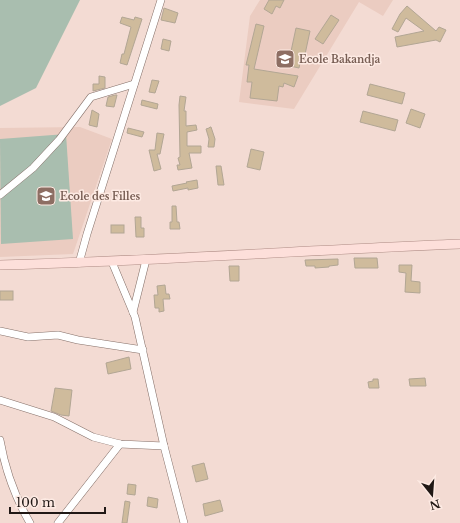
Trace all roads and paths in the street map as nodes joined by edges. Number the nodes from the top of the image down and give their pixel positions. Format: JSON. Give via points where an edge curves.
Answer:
{"nodes":[{"id":1,"x":161,"y":0,"type":"edge"},
{"id":2,"x":134,"y":84,"type":"junction"},
{"id":3,"x":0,"y":195,"type":"edge"},
{"id":4,"x":460,"y":244,"type":"edge"},
{"id":5,"x":146,"y":260,"type":"junction"},
{"id":6,"x":112,"y":262,"type":"junction"},
{"id":7,"x":79,"y":263,"type":"junction"},
{"id":8,"x":0,"y":265,"type":"edge"},
{"id":9,"x":133,"y":312,"type":"junction"},
{"id":10,"x":0,"y":331,"type":"edge"},
{"id":11,"x":143,"y":350,"type":"junction"},
{"id":12,"x":0,"y":400,"type":"edge"},
{"id":13,"x":0,"y":440,"type":"edge"},
{"id":14,"x":120,"y":444,"type":"junction"},
{"id":15,"x":164,"y":446,"type":"junction"},
{"id":16,"x":30,"y":523,"type":"edge"},
{"id":17,"x":58,"y":523,"type":"edge"},
{"id":18,"x":184,"y":523,"type":"edge"}],
"edges":[{"from":1,"to":2,"type":"street"},
{"from":2,"to":3,"type":"street","via":[[91,97],[59,140],[33,168]]},
{"from":2,"to":7,"type":"street"},
{"from":4,"to":5,"type":"main road"},
{"from":5,"to":6,"type":"main road"},
{"from":5,"to":9,"type":"street"},
{"from":6,"to":7,"type":"main road"},
{"from":6,"to":9,"type":"street"},
{"from":7,"to":8,"type":"main road"},
{"from":9,"to":11,"type":"street"},
{"from":10,"to":11,"type":"street","via":[[28,337],[58,335]]},
{"from":11,"to":15,"type":"street"},
{"from":12,"to":14,"type":"street","via":[[54,417],[93,438]]},
{"from":13,"to":16,"type":"street","via":[[3,460],[18,503]]},
{"from":14,"to":15,"type":"street"},
{"from":14,"to":17,"type":"street"},
{"from":15,"to":18,"type":"street"}]}
